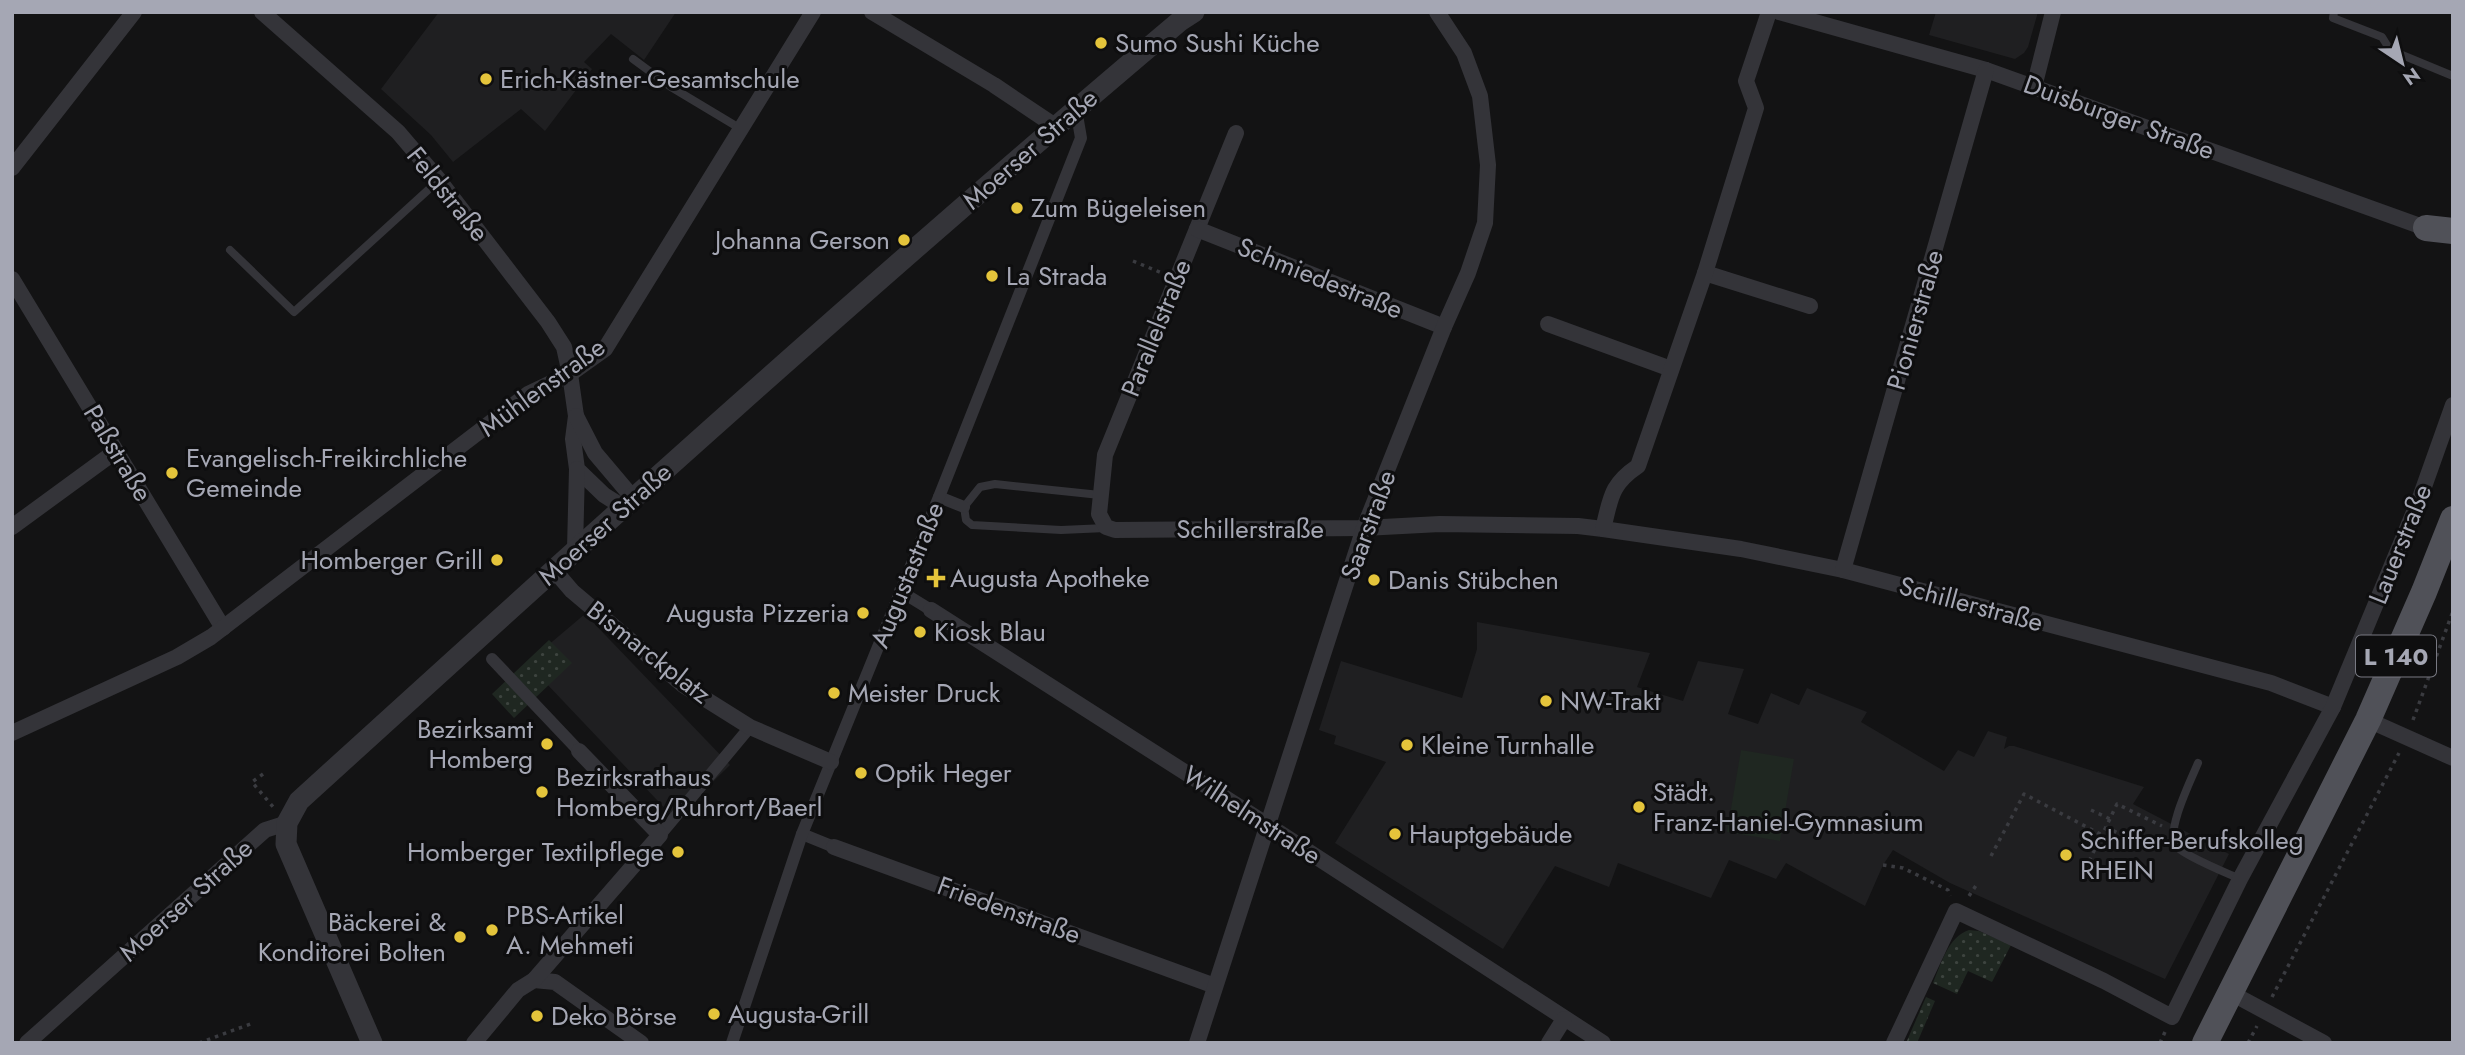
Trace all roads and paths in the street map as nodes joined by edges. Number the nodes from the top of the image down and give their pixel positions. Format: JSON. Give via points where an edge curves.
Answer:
{"nodes":[{"id":1,"x":134,"y":12,"type":"edge"},
{"id":2,"x":262,"y":12,"type":"edge"},
{"id":3,"x":813,"y":12,"type":"edge"},
{"id":4,"x":872,"y":12,"type":"edge"},
{"id":5,"x":1194,"y":12,"type":"edge"},
{"id":6,"x":1437,"y":12,"type":"edge"},
{"id":7,"x":1769,"y":12,"type":"edge"},
{"id":8,"x":1779,"y":12,"type":"edge"},
{"id":9,"x":2053,"y":12,"type":"edge"},
{"id":10,"x":2334,"y":12,"type":"edge"},
{"id":11,"x":632,"y":59,"type":"dead end"},
{"id":12,"x":1986,"y":70,"type":"junction"},
{"id":13,"x":2453,"y":76,"type":"edge"},
{"id":14,"x":2034,"y":87,"type":"junction"},
{"id":15,"x":1076,"y":108,"type":"junction"},
{"id":16,"x":1055,"y":126,"type":"junction"},
{"id":17,"x":741,"y":129,"type":"junction"},
{"id":18,"x":1236,"y":133,"type":"dead end"},
{"id":19,"x":12,"y":168,"type":"edge"},
{"id":20,"x":439,"y":180,"type":"junction"},
{"id":21,"x":2426,"y":228,"type":"junction"},
{"id":22,"x":1197,"y":229,"type":"junction"},
{"id":23,"x":2453,"y":231,"type":"edge"},
{"id":24,"x":2453,"y":238,"type":"edge"},
{"id":25,"x":2453,"y":244,"type":"edge"},
{"id":26,"x":230,"y":250,"type":"dead end"},
{"id":27,"x":1133,"y":261,"type":"dead end"},
{"id":28,"x":1704,"y":273,"type":"junction"},
{"id":29,"x":12,"y":279,"type":"edge"},
{"id":30,"x":1177,"y":279,"type":"junction"},
{"id":31,"x":1810,"y":306,"type":"dead end"},
{"id":32,"x":1548,"y":324,"type":"dead end"},
{"id":33,"x":1444,"y":327,"type":"junction"},
{"id":34,"x":1671,"y":369,"type":"junction"},
{"id":35,"x":570,"y":374,"type":"junction"},
{"id":36,"x":2453,"y":405,"type":"edge"},
{"id":37,"x":576,"y":415,"type":"junction"},
{"id":38,"x":116,"y":451,"type":"junction"},
{"id":39,"x":577,"y":469,"type":"junction"},
{"id":40,"x":1100,"y":495,"type":"junction"},
{"id":41,"x":939,"y":497,"type":"junction"},
{"id":42,"x":628,"y":503,"type":"junction"},
{"id":43,"x":964,"y":507,"type":"junction"},
{"id":44,"x":2453,"y":519,"type":"edge"},
{"id":45,"x":12,"y":527,"type":"edge"},
{"id":46,"x":1106,"y":527,"type":"junction"},
{"id":47,"x":1364,"y":528,"type":"junction"},
{"id":48,"x":1603,"y":529,"type":"junction"},
{"id":49,"x":575,"y":549,"type":"junction"},
{"id":50,"x":554,"y":570,"type":"junction"},
{"id":51,"x":1843,"y":570,"type":"junction"},
{"id":52,"x":900,"y":591,"type":"junction"},
{"id":53,"x":931,"y":610,"type":"joint"},
{"id":54,"x":2453,"y":611,"type":"edge"},
{"id":55,"x":223,"y":628,"type":"junction"},
{"id":56,"x":492,"y":659,"type":"dead end"},
{"id":57,"x":2333,"y":707,"type":"junction"},
{"id":58,"x":2368,"y":720,"type":"junction"},
{"id":59,"x":750,"y":727,"type":"junction"},
{"id":60,"x":12,"y":733,"type":"edge"},
{"id":61,"x":2407,"y":737,"type":"junction"},
{"id":62,"x":579,"y":751,"type":"joint"},
{"id":63,"x":2453,"y":758,"type":"edge"},
{"id":64,"x":831,"y":762,"type":"junction"},
{"id":65,"x":2198,"y":763,"type":"dead end"},
{"id":66,"x":262,"y":774,"type":"dead end"},
{"id":67,"x":2026,"y":789,"type":"dead end"},
{"id":68,"x":2024,"y":794,"type":"junction"},
{"id":69,"x":2091,"y":810,"type":"dead end"},
{"id":70,"x":2110,"y":819,"type":"junction"},
{"id":71,"x":287,"y":823,"type":"junction"},
{"id":72,"x":1266,"y":824,"type":"junction"},
{"id":73,"x":2106,"y":827,"type":"junction"},
{"id":74,"x":2173,"y":832,"type":"junction"},
{"id":75,"x":802,"y":834,"type":"junction"},
{"id":76,"x":660,"y":835,"type":"junction"},
{"id":77,"x":2102,"y":835,"type":"junction"},
{"id":78,"x":2124,"y":836,"type":"dead end"},
{"id":79,"x":834,"y":847,"type":"joint"},
{"id":80,"x":1991,"y":856,"type":"dead end"},
{"id":81,"x":1883,"y":865,"type":"dead end"},
{"id":82,"x":2106,"y":872,"type":"dead end"},
{"id":83,"x":2240,"y":879,"type":"junction"},
{"id":84,"x":1956,"y":911,"type":"junction"},
{"id":85,"x":534,"y":980,"type":"junction"},
{"id":86,"x":1215,"y":986,"type":"junction"},
{"id":87,"x":2231,"y":993,"type":"junction"},
{"id":88,"x":2265,"y":1011,"type":"junction"},
{"id":89,"x":1564,"y":1019,"type":"junction"},
{"id":90,"x":253,"y":1023,"type":"dead end"},
{"id":91,"x":27,"y":1043,"type":"edge"},
{"id":92,"x":200,"y":1043,"type":"edge"},
{"id":93,"x":372,"y":1043,"type":"edge"},
{"id":94,"x":474,"y":1043,"type":"edge"},
{"id":95,"x":641,"y":1043,"type":"edge"},
{"id":96,"x":732,"y":1043,"type":"edge"},
{"id":97,"x":1196,"y":1043,"type":"edge"},
{"id":98,"x":1549,"y":1043,"type":"edge"},
{"id":99,"x":1603,"y":1043,"type":"edge"},
{"id":100,"x":1894,"y":1043,"type":"edge"},
{"id":101,"x":2205,"y":1043,"type":"edge"},
{"id":102,"x":2248,"y":1043,"type":"edge"},
{"id":103,"x":2324,"y":1043,"type":"edge"}],
"edges":[{"from":1,"to":19,"type":"street"},
{"from":2,"to":20,"type":"street","name":"Feldstraße","via":[[398,132]]},
{"from":3,"to":17,"type":"street","name":"Mühlenstraße"},
{"from":4,"to":16,"type":"street"},
{"from":5,"to":15,"type":"street","name":"Moerser Straße"},
{"from":6,"to":33,"type":"street","name":"Saarstraße","via":[[1464,53],[1480,96],[1488,165],[1485,223]]},
{"from":7,"to":28,"type":"street","via":[[1746,81],[1756,108]]},
{"from":8,"to":12,"type":"street","name":"Duisburger Straße"},
{"from":9,"to":14,"type":"street"},
{"from":10,"to":13,"type":"lane","via":[[2333,18],[2382,37],[2390,50]]},
{"from":11,"to":17,"type":"lane"},
{"from":12,"to":14,"type":"street","name":"Duisburger Straße"},
{"from":12,"to":51,"type":"street","name":"Pionierstraße"},
{"from":14,"to":21,"type":"street","name":"Duisburger Straße"},
{"from":15,"to":16,"type":"street","name":"Moerser Straße"},
{"from":15,"to":41,"type":"street","name":"Augustastraße","via":[[1081,138]]},
{"from":16,"to":42,"type":"street","name":"Moerser Straße"},
{"from":17,"to":35,"type":"street","name":"Mühlenstraße","via":[[605,349]]},
{"from":18,"to":22,"type":"street","name":"Parallelstraße"},
{"from":20,"to":26,"type":"lane","via":[[294,313]]},
{"from":20,"to":35,"type":"street","name":"Feldstraße","via":[[548,321],[564,347]]},
{"from":21,"to":23,"type":"main road"},
{"from":21,"to":24,"type":"street","name":"Duisburger Straße"},
{"from":21,"to":25,"type":"street"},
{"from":22,"to":30,"type":"street","name":"Parallelstraße"},
{"from":22,"to":33,"type":"street","name":"Schmiedestraße"},
{"from":27,"to":30,"type":"path"},
{"from":28,"to":31,"type":"street"},
{"from":28,"to":34,"type":"street"},
{"from":29,"to":38,"type":"street","name":"Paßstraße"},
{"from":30,"to":40,"type":"street","name":"Parallelstraße","via":[[1105,455]]},
{"from":32,"to":34,"type":"street"},
{"from":33,"to":47,"type":"street","name":"Saarstraße"},
{"from":34,"to":48,"type":"street","via":[[1638,466],[1613,489]]},
{"from":35,"to":37,"type":"street","name":"Feldstraße"},
{"from":35,"to":55,"type":"street","name":"Mühlenstraße","via":[[528,394]]},
{"from":36,"to":57,"type":"street","name":"Lauerstraße"},
{"from":37,"to":39,"type":"street","name":"Feldstraße"},
{"from":37,"to":42,"type":"street","name":"Feldstraße"},
{"from":38,"to":45,"type":"street"},
{"from":38,"to":55,"type":"street","name":"Paßstraße"},
{"from":39,"to":42,"type":"street","via":[[604,495]]},
{"from":39,"to":49,"type":"street","name":"Feldstraße"},
{"from":40,"to":43,"type":"lane","via":[[995,484],[979,487]]},
{"from":40,"to":46,"type":"street","name":"Parallelstraße","via":[[1099,514]]},
{"from":41,"to":43,"type":"street"},
{"from":41,"to":52,"type":"street","name":"Augustastraße"},
{"from":42,"to":49,"type":"street","name":"Moerser Straße"},
{"from":43,"to":46,"type":"lane","via":[[972,525],[1061,530]]},
{"from":44,"to":58,"type":"main road","name":"Lauerstraße","number":"L 140"},
{"from":46,"to":47,"type":"street","name":"Schillerstraße"},
{"from":47,"to":48,"type":"street","name":"Schillerstraße","via":[[1440,524]]},
{"from":47,"to":72,"type":"street","name":"Saarstraße"},
{"from":48,"to":51,"type":"street","name":"Schillerstraße","via":[[1741,549]]},
{"from":49,"to":50,"type":"street","name":"Moerser Straße"},
{"from":50,"to":59,"type":"street","name":"Bismarckplatz","via":[[572,591],[683,685]]},
{"from":50,"to":71,"type":"street","name":"Moerser Straße","via":[[299,801]]},
{"from":51,"to":57,"type":"street","name":"Schillerstraße","via":[[2272,683]]},
{"from":52,"to":53,"type":"street","name":"Wilhelmstraße"},
{"from":52,"to":64,"type":"street","name":"Augustastraße"},
{"from":53,"to":72,"type":"street","name":"Wilhelmstraße"},
{"from":54,"to":61,"type":"path"},
{"from":55,"to":60,"type":"street","name":"Mühlenstraße","via":[[177,657]]},
{"from":56,"to":62,"type":"street"},
{"from":57,"to":83,"type":"street","name":"Lauerstraße"},
{"from":58,"to":61,"type":"street"},
{"from":58,"to":87,"type":"main road","name":"Lauerstraße","number":"L 140"},
{"from":59,"to":64,"type":"street","name":"Bismarckplatz"},
{"from":59,"to":76,"type":"street"},
{"from":61,"to":63,"type":"street"},
{"from":61,"to":88,"type":"path"},
{"from":62,"to":76,"type":"street"},
{"from":64,"to":75,"type":"street","name":"Augustastraße"},
{"from":65,"to":74,"type":"lane"},
{"from":66,"to":71,"type":"path","via":[[252,782]]},
{"from":67,"to":68,"type":"path"},
{"from":68,"to":77,"type":"path"},
{"from":68,"to":80,"type":"path"},
{"from":69,"to":70,"type":"path"},
{"from":70,"to":73,"type":"path"},
{"from":70,"to":74,"type":"path","via":[[2118,804]]},
{"from":71,"to":91,"type":"street","name":"Moerser Straße","via":[[265,830]]},
{"from":71,"to":93,"type":"street","via":[[286,844]]},
{"from":72,"to":86,"type":"street","name":"Saarstraße"},
{"from":72,"to":89,"type":"street","name":"Wilhelmstraße"},
{"from":73,"to":77,"type":"path"},
{"from":73,"to":78,"type":"path"},
{"from":74,"to":83,"type":"lane","via":[[2182,851]]},
{"from":75,"to":79,"type":"street","name":"Friedenstraße"},
{"from":75,"to":96,"type":"street","name":"Augustastraße"},
{"from":76,"to":85,"type":"street"},
{"from":77,"to":82,"type":"path","via":[[2088,863]]},
{"from":79,"to":86,"type":"street","name":"Friedenstraße"},
{"from":81,"to":84,"type":"path","via":[[1903,868],[1948,890]]},
{"from":83,"to":84,"type":"street","name":"Lauerstraße","via":[[2172,1017]]},
{"from":84,"to":100,"type":"street"},
{"from":85,"to":94,"type":"street","via":[[518,990]]},
{"from":85,"to":95,"type":"street","via":[[555,982]]},
{"from":86,"to":97,"type":"street","name":"Saarstraße"},
{"from":87,"to":88,"type":"street"},
{"from":87,"to":101,"type":"main road","name":"Lauerstraße","number":"L 140"},
{"from":88,"to":102,"type":"path"},
{"from":88,"to":103,"type":"street"},
{"from":89,"to":98,"type":"street"},
{"from":89,"to":99,"type":"street","name":"Wilhelmstraße"},
{"from":90,"to":92,"type":"path"}]}
